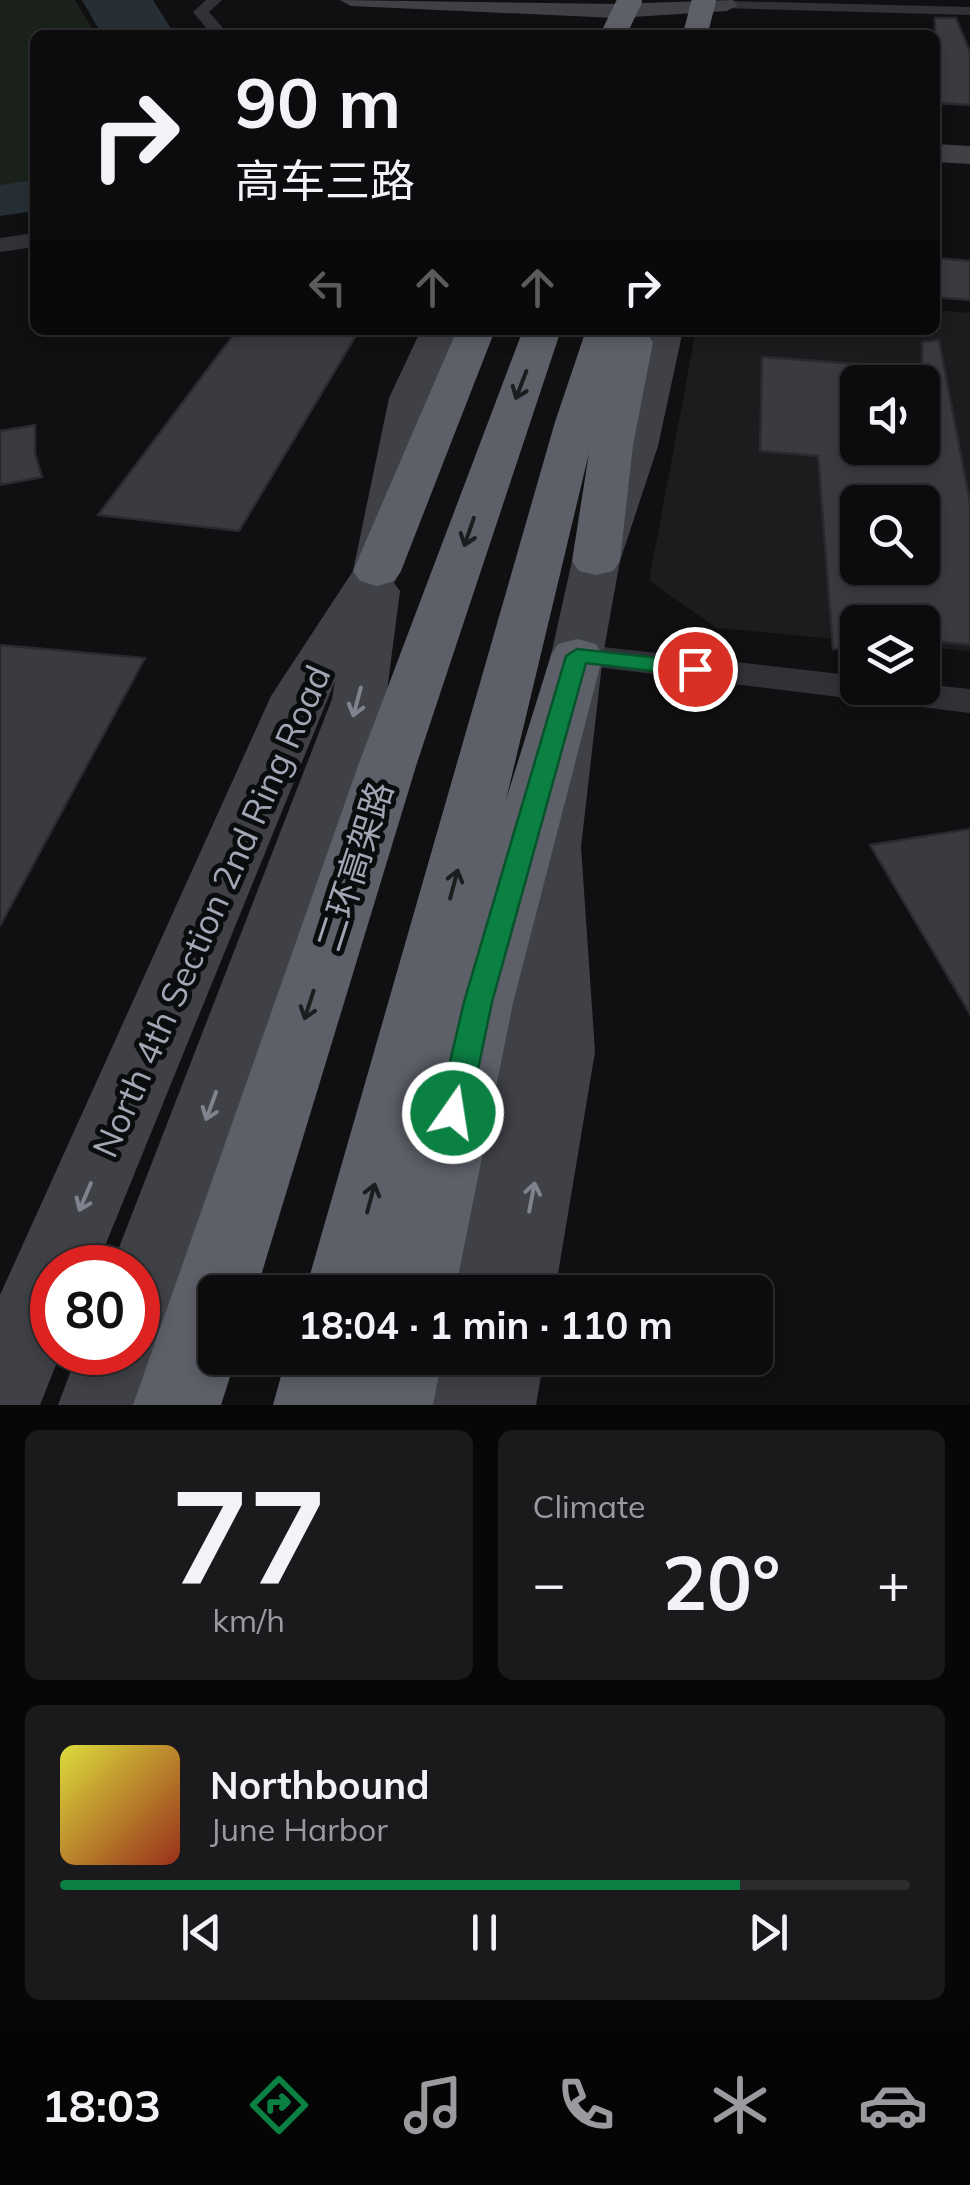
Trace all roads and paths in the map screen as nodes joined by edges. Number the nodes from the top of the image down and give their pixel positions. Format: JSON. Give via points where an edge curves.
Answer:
{"nodes":[{"id":1,"x":215,"y":0,"type":"edge"},
{"id":2,"x":351,"y":0,"type":"edge"},
{"id":3,"x":654,"y":0,"type":"edge"},
{"id":4,"x":622,"y":4,"type":"edge"},
{"id":5,"x":717,"y":11,"type":"edge"},
{"id":6,"x":970,"y":11,"type":"edge"},
{"id":7,"x":216,"y":30,"type":"edge"},
{"id":8,"x":612,"y":30,"type":"edge"},
{"id":9,"x":645,"y":30,"type":"edge"},
{"id":10,"x":700,"y":30,"type":"edge"},
{"id":11,"x":940,"y":138,"type":"edge"},
{"id":12,"x":970,"y":140,"type":"edge"},
{"id":13,"x":940,"y":152,"type":"edge"},
{"id":14,"x":970,"y":154,"type":"edge"},
{"id":15,"x":30,"y":241,"type":"edge"},
{"id":16,"x":0,"y":245,"type":"edge"},
{"id":17,"x":603,"y":335,"type":"edge"},
{"id":18,"x":636,"y":335,"type":"edge"},
{"id":19,"x":663,"y":335,"type":"edge"},
{"id":20,"x":481,"y":336,"type":"edge"},
{"id":21,"x":596,"y":561,"type":"junction"},
{"id":22,"x":378,"y":571,"type":"junction"},
{"id":23,"x":577,"y":656,"type":"junction"},
{"id":24,"x":970,"y":701,"type":"edge"},
{"id":25,"x":550,"y":847,"type":"junction"},
{"id":26,"x":65,"y":1245,"type":"edge"},
{"id":27,"x":160,"y":1248,"type":"edge"},
{"id":28,"x":350,"y":1275,"type":"edge"},
{"id":29,"x":431,"y":1275,"type":"edge"},
{"id":30,"x":432,"y":1275,"type":"edge"},
{"id":31,"x":516,"y":1275,"type":"edge"},
{"id":32,"x":30,"y":1326,"type":"edge"},
{"id":33,"x":113,"y":1375,"type":"edge"},
{"id":34,"x":325,"y":1375,"type":"edge"},
{"id":35,"x":395,"y":1375,"type":"edge"},
{"id":36,"x":441,"y":1375,"type":"edge"},
{"id":37,"x":498,"y":1375,"type":"edge"},
{"id":38,"x":0,"y":1396,"type":"edge"},
{"id":39,"x":102,"y":1405,"type":"edge"},
{"id":40,"x":177,"y":1405,"type":"edge"},
{"id":41,"x":317,"y":1405,"type":"edge"},
{"id":42,"x":389,"y":1405,"type":"edge"},
{"id":43,"x":435,"y":1405,"type":"edge"},
{"id":44,"x":492,"y":1405,"type":"edge"}],
"edges":[{"from":1,"to":7,"type":"street","via":[[200,12]]},
{"from":2,"to":4,"type":"main road"},
{"from":3,"to":9,"type":"highway"},
{"from":4,"to":5,"type":"main road"},
{"from":4,"to":8,"type":"main road"},
{"from":5,"to":6,"type":"street"},
{"from":5,"to":10,"type":"highway","bridge":true},
{"from":11,"to":12,"type":"main road"},
{"from":13,"to":14,"type":"main road"},
{"from":15,"to":16,"type":"street"},
{"from":28,"to":17,"type":"highway","one_way":true},
{"from":18,"to":21,"type":"highway"},
{"from":19,"to":21,"type":"main road","via":[[637,446]]},
{"from":20,"to":22,"type":"highway"},
{"from":20,"to":40,"type":"highway","name":"二环高架路","one_way":true,"via":[[388,762]]},
{"from":21,"to":23,"type":"main road"},
{"from":22,"to":26,"type":"main road","name":"North 4th Section 2nd Ring Road","one_way":true,"via":[[298,696]]},
{"from":22,"to":27,"type":"main road","one_way":true,"via":[[359,700]]},
{"from":23,"to":24,"type":"street"},
{"from":23,"to":25,"type":"main road"},
{"from":23,"to":29,"type":"highway","via":[[478,1002]]},
{"from":25,"to":30,"type":"main road"},
{"from":31,"to":25,"type":"main road","one_way":true,"via":[[559,1052]]},
{"from":32,"to":38,"type":"main road","name":"North 4th Section 2nd Ring Road"},
{"from":33,"to":39,"type":"main road"},
{"from":34,"to":41,"type":"highway"},
{"from":35,"to":42,"type":"highway"},
{"from":36,"to":43,"type":"main road"},
{"from":37,"to":44,"type":"main road"}]}
